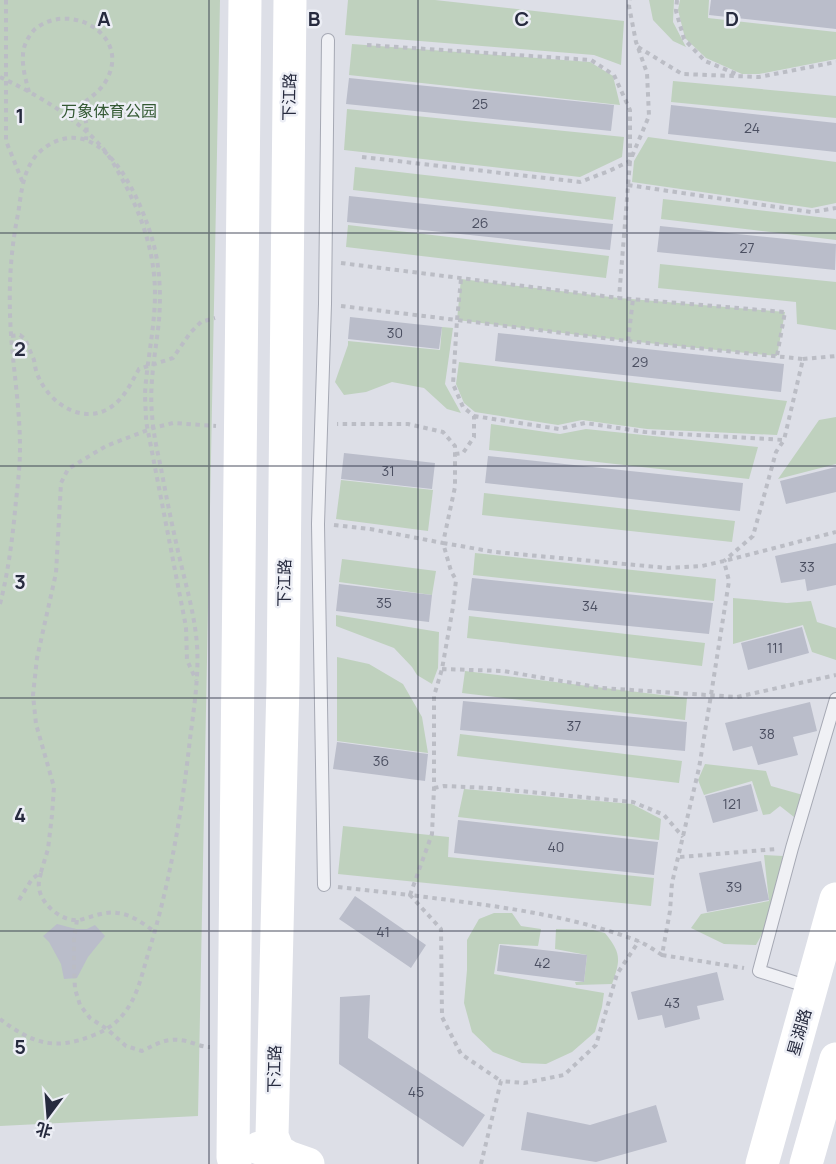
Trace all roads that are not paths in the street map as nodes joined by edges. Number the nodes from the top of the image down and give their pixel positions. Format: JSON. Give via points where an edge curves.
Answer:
{"nodes":[{"id":1,"x":245,"y":0,"type":"edge"},
{"id":2,"x":290,"y":0,"type":"edge"},
{"id":3,"x":328,"y":40,"type":"dead end"},
{"id":4,"x":836,"y":699,"type":"edge"},
{"id":5,"x":324,"y":885,"type":"road end"},
{"id":6,"x":836,"y":899,"type":"edge"},
{"id":7,"x":811,"y":988,"type":"junction"},
{"id":8,"x":836,"y":1059,"type":"edge"},
{"id":9,"x":234,"y":1154,"type":"edge"},
{"id":10,"x":278,"y":1157,"type":"edge"},
{"id":11,"x":308,"y":1164,"type":"edge"},
{"id":12,"x":762,"y":1164,"type":"edge"},
{"id":13,"x":806,"y":1164,"type":"edge"}],
"edges":[{"from":1,"to":9,"type":"main road"},
{"from":2,"to":10,"type":"main road","name":"下江路","via":[[283,683],[272,1136]]},
{"from":3,"to":5,"type":"lane","via":[[318,524]]},
{"from":4,"to":7,"type":"lane","via":[[759,971]]},
{"from":6,"to":7,"type":"main road","name":"星湖路"},
{"from":7,"to":12,"type":"main road","name":"星湖路"},
{"from":8,"to":13,"type":"main road"},
{"from":9,"to":10,"type":"main road"},
{"from":10,"to":11,"type":"main road"}]}
